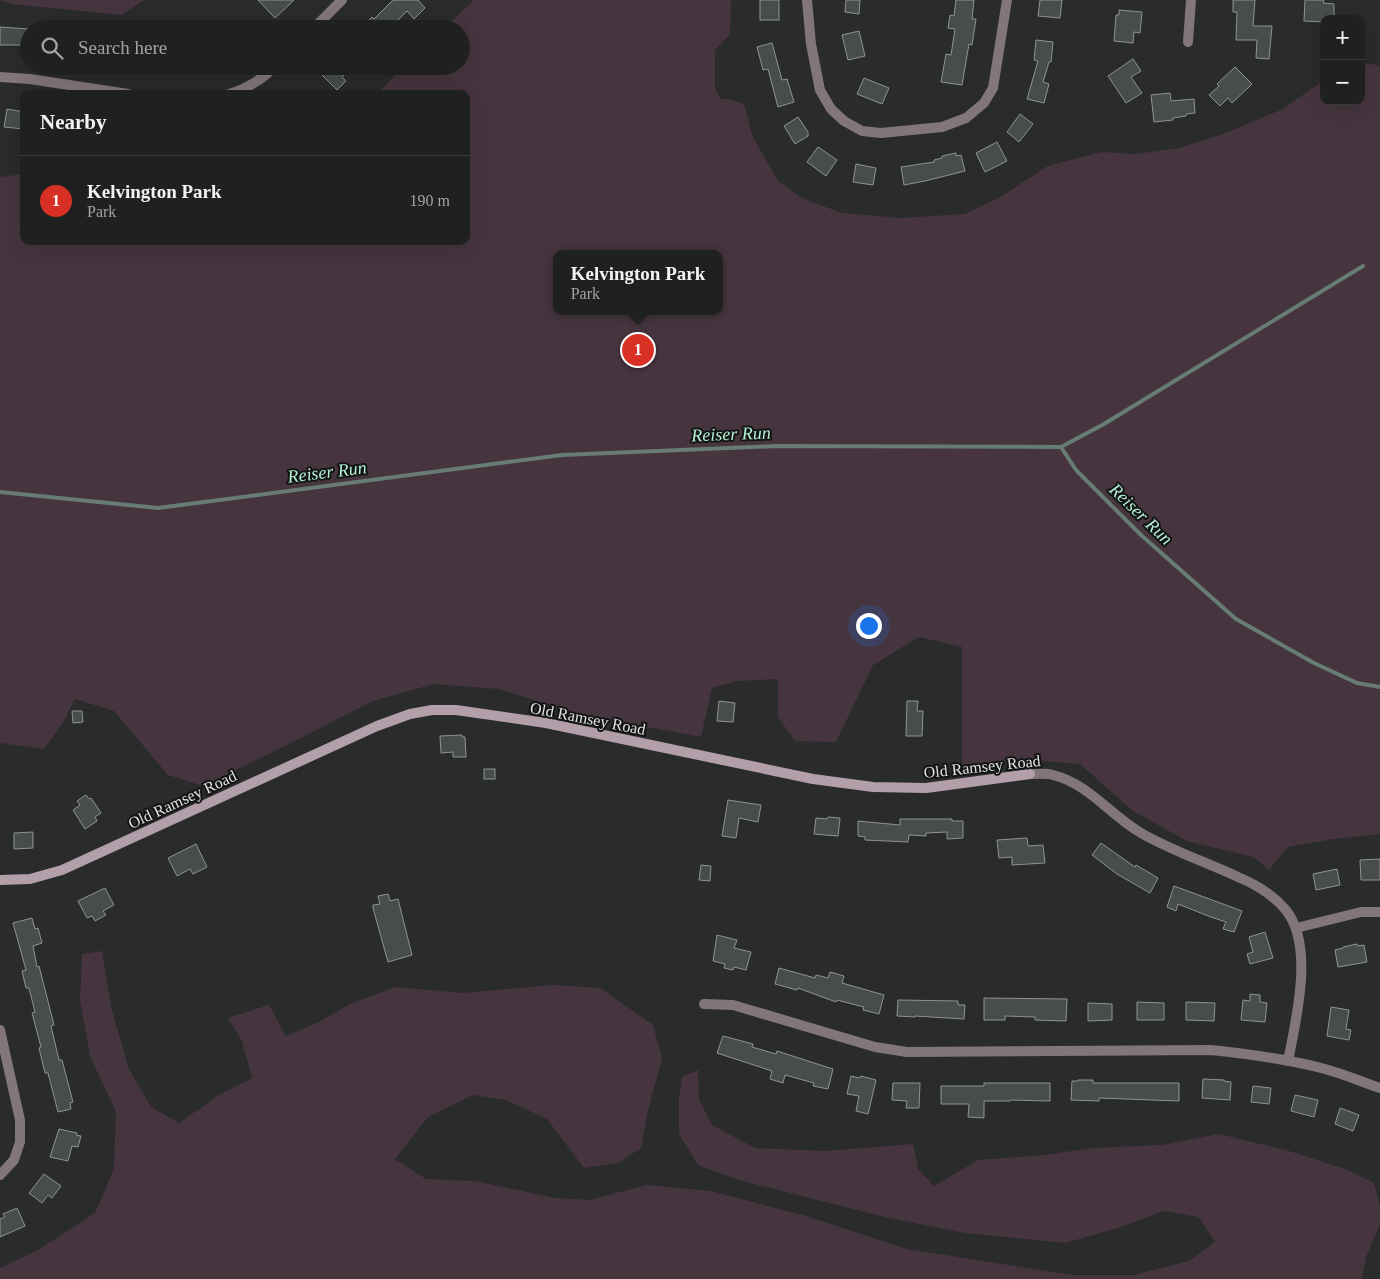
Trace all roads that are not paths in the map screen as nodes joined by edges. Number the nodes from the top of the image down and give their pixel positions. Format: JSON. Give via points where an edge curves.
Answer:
{"nodes":[{"id":1,"x":807,"y":0,"type":"edge"},
{"id":2,"x":1007,"y":0,"type":"edge"},
{"id":3,"x":1191,"y":0,"type":"edge"},
{"id":4,"x":340,"y":1,"type":"edge"},
{"id":5,"x":322,"y":20,"type":"edge"},
{"id":6,"x":1188,"y":42,"type":"dead end"},
{"id":7,"x":264,"y":75,"type":"edge"},
{"id":8,"x":0,"y":77,"type":"edge"},
{"id":9,"x":102,"y":90,"type":"edge"},
{"id":10,"x":240,"y":90,"type":"edge"},
{"id":11,"x":0,"y":880,"type":"edge"},
{"id":12,"x":1380,"y":912,"type":"edge"},
{"id":13,"x":1296,"y":928,"type":"junction"},
{"id":14,"x":704,"y":1004,"type":"dead end"},
{"id":15,"x":0,"y":1030,"type":"edge"},
{"id":16,"x":1288,"y":1060,"type":"junction"},
{"id":17,"x":1380,"y":1088,"type":"edge"},
{"id":18,"x":0,"y":1175,"type":"edge"}],
"edges":[{"from":1,"to":2,"type":"street","via":[[811,44],[820,90],[827,103],[844,121],[862,131],[881,133],[942,127],[966,118],[984,103],[993,88]]},
{"from":3,"to":6,"type":"street"},
{"from":4,"to":5,"type":"street"},
{"from":7,"to":10,"type":"street"},
{"from":8,"to":9,"type":"street"},
{"from":11,"to":13,"type":"street","name":"Old Ramsey Road","via":[[30,879],[62,870],[376,726],[410,714],[456,710],[546,723],[813,779],[873,787],[926,788],[1051,774],[1082,787],[1139,832],[1240,877],[1272,896],[1286,910]]},
{"from":12,"to":13,"type":"street","via":[[1361,912]]},
{"from":13,"to":16,"type":"street","name":"Old Ramsey Road","via":[[1302,960],[1301,984]]},
{"from":14,"to":16,"type":"street","via":[[732,1005],[875,1047],[907,1052],[1211,1050]]},
{"from":15,"to":18,"type":"street","via":[[20,1120],[20,1142],[14,1160]]},
{"from":16,"to":17,"type":"street"}]}
